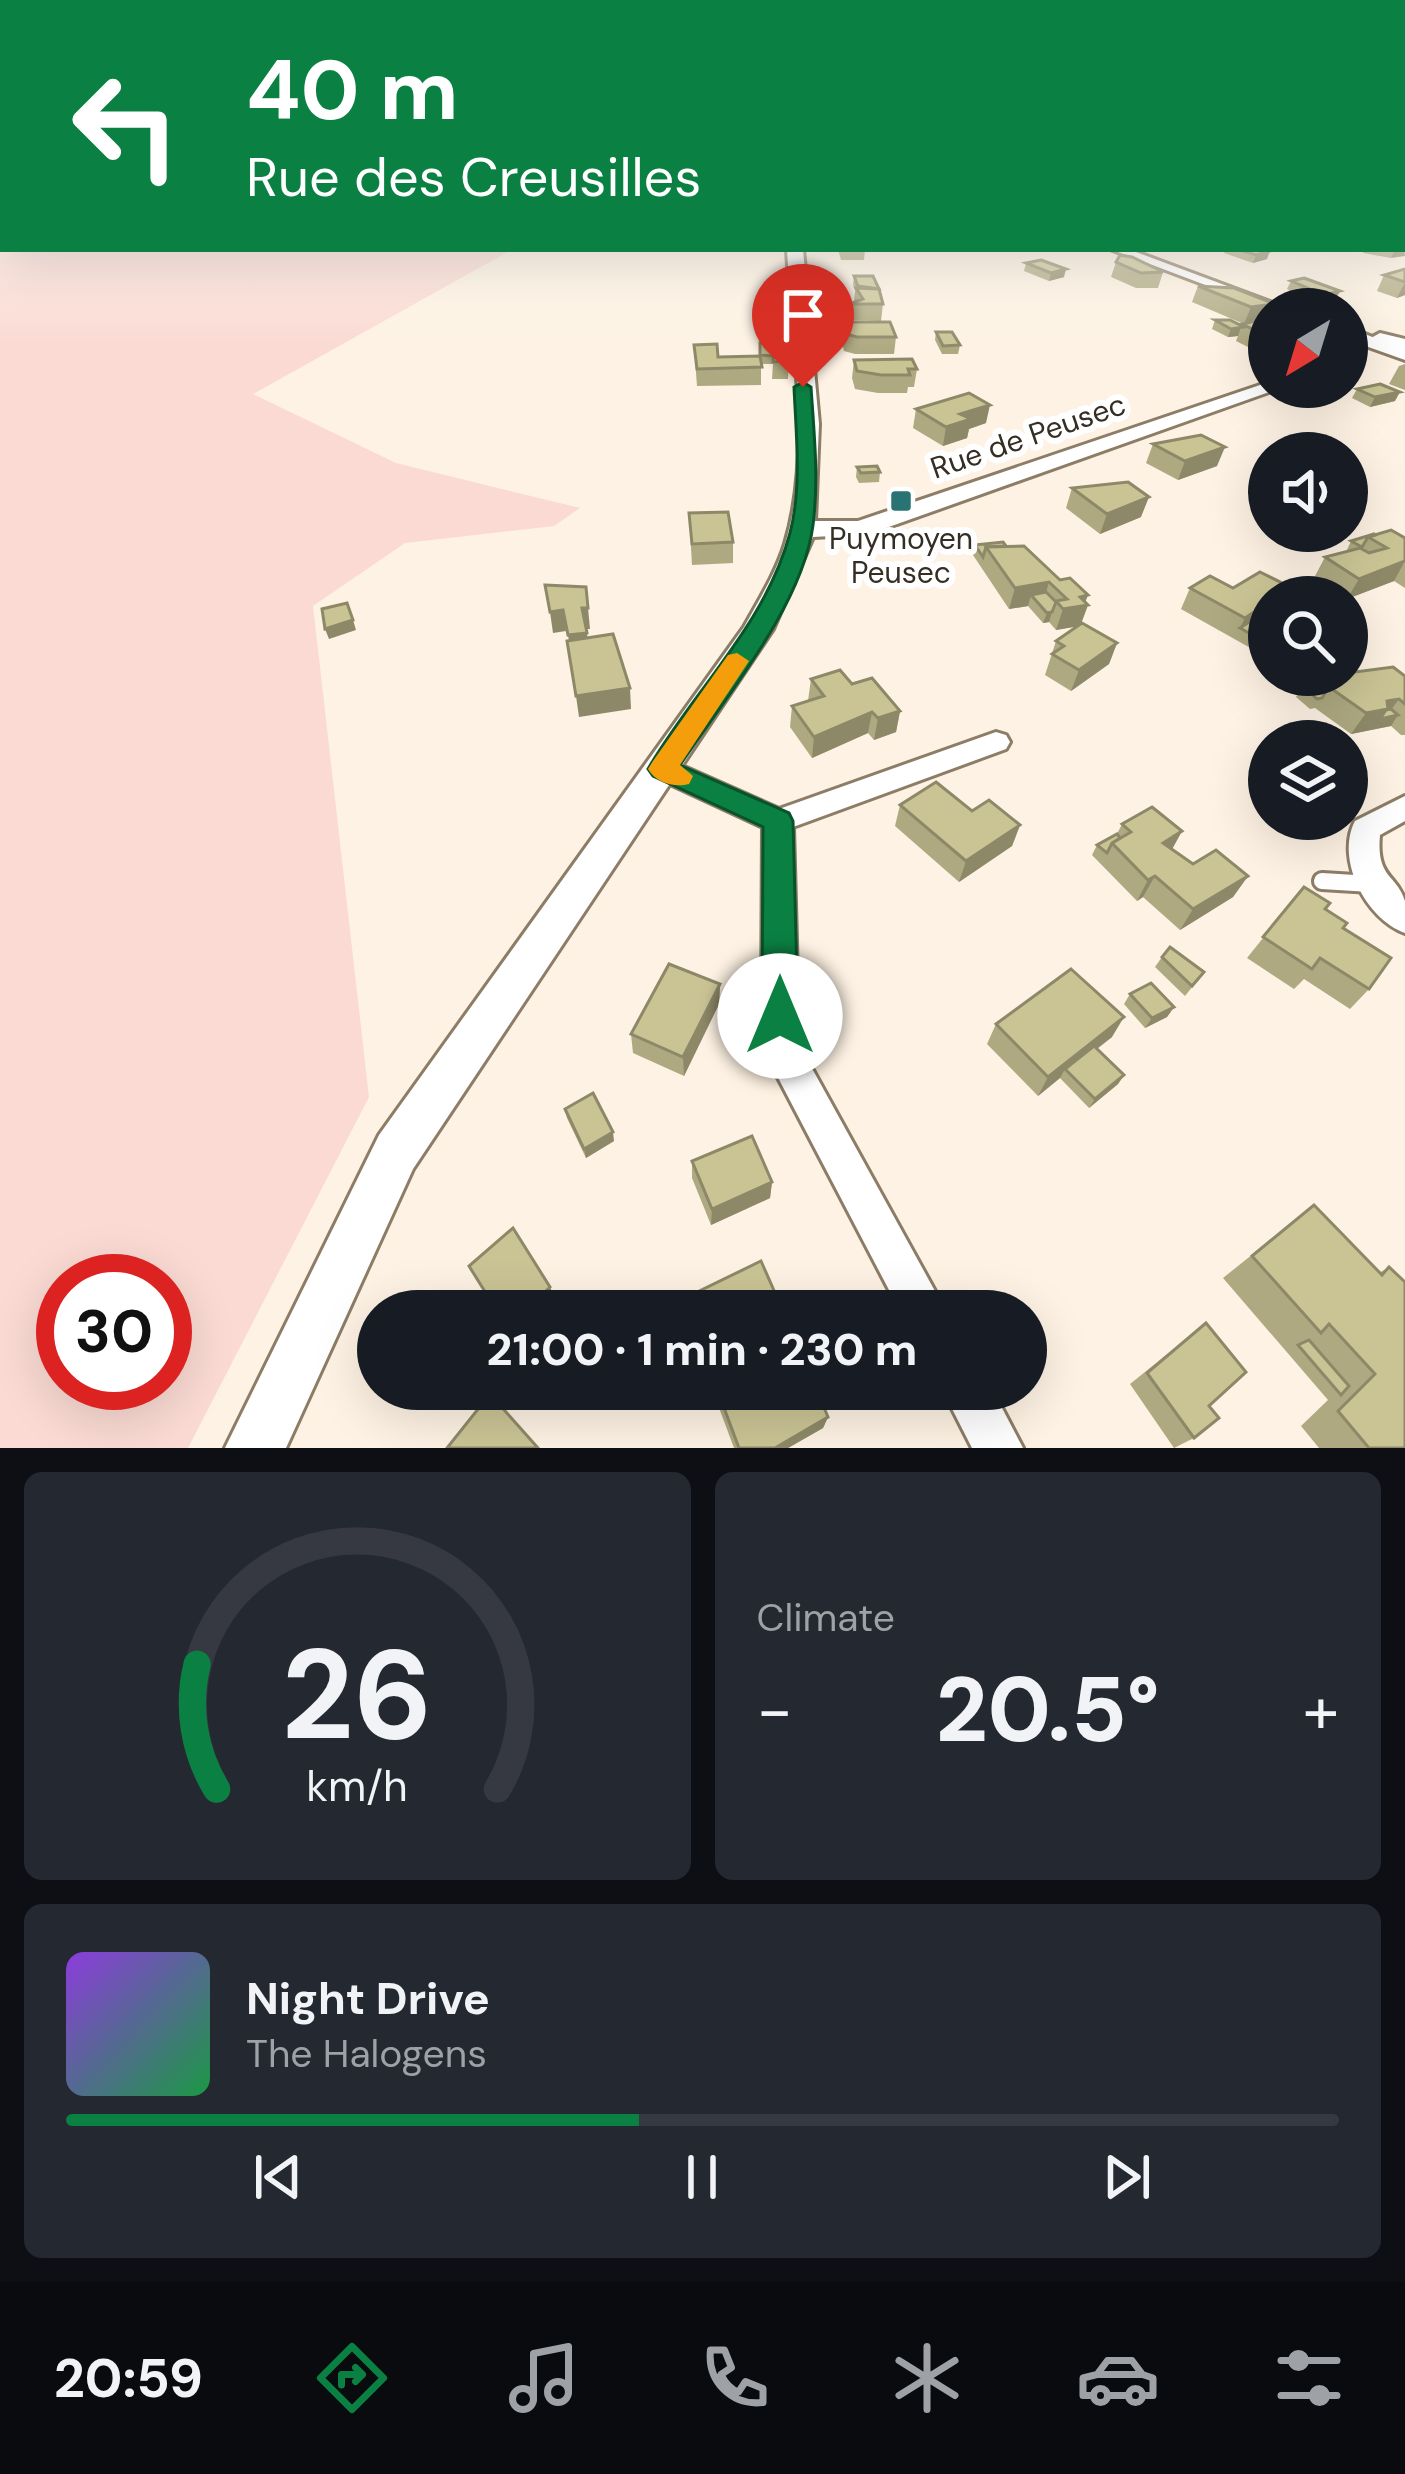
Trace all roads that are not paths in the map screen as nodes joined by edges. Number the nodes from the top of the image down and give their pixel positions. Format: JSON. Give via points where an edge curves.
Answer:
{"nodes":[{"id":1,"x":795,"y":252,"type":"edge"},
{"id":2,"x":1124,"y":252,"type":"edge"},
{"id":3,"x":1248,"y":297,"type":"edge"},
{"id":4,"x":1368,"y":342,"type":"edge"},
{"id":5,"x":1375,"y":346,"type":"junction"},
{"id":6,"x":1404,"y":346,"type":"edge"},
{"id":7,"x":1368,"y":350,"type":"edge"},
{"id":8,"x":1248,"y":396,"type":"edge"},
{"id":9,"x":802,"y":529,"type":"junction"},
{"id":10,"x":996,"y":742,"type":"dead end"},
{"id":11,"x":663,"y":769,"type":"junction"},
{"id":12,"x":1405,"y":807,"type":"edge"},
{"id":13,"x":778,"y":821,"type":"junction"},
{"id":14,"x":1322,"y":880,"type":"dead end"},
{"id":15,"x":1373,"y":884,"type":"junction"},
{"id":16,"x":1405,"y":919,"type":"edge"},
{"id":17,"x":913,"y":1290,"type":"edge"},
{"id":18,"x":977,"y":1410,"type":"edge"},
{"id":19,"x":256,"y":1448,"type":"edge"},
{"id":20,"x":998,"y":1448,"type":"edge"}],
"edges":[{"from":1,"to":9,"type":"street","via":[[807,470]]},
{"from":2,"to":3,"type":"street"},
{"from":4,"to":5,"type":"street"},
{"from":5,"to":6,"type":"street"},
{"from":5,"to":7,"type":"street"},
{"from":8,"to":9,"type":"street","name":"Rue de Peusec","via":[[860,529]]},
{"from":9,"to":11,"type":"street","via":[[758,629]]},
{"from":10,"to":13,"type":"street"},
{"from":11,"to":13,"type":"street"},
{"from":11,"to":19,"type":"street","via":[[396,1152]]},
{"from":12,"to":15,"type":"street","via":[[1366,829],[1361,846]]},
{"from":13,"to":17,"type":"street","via":[[780,1016],[792,1068]]},
{"from":14,"to":15,"type":"lane"},
{"from":15,"to":16,"type":"street"},
{"from":18,"to":20,"type":"street"}]}
